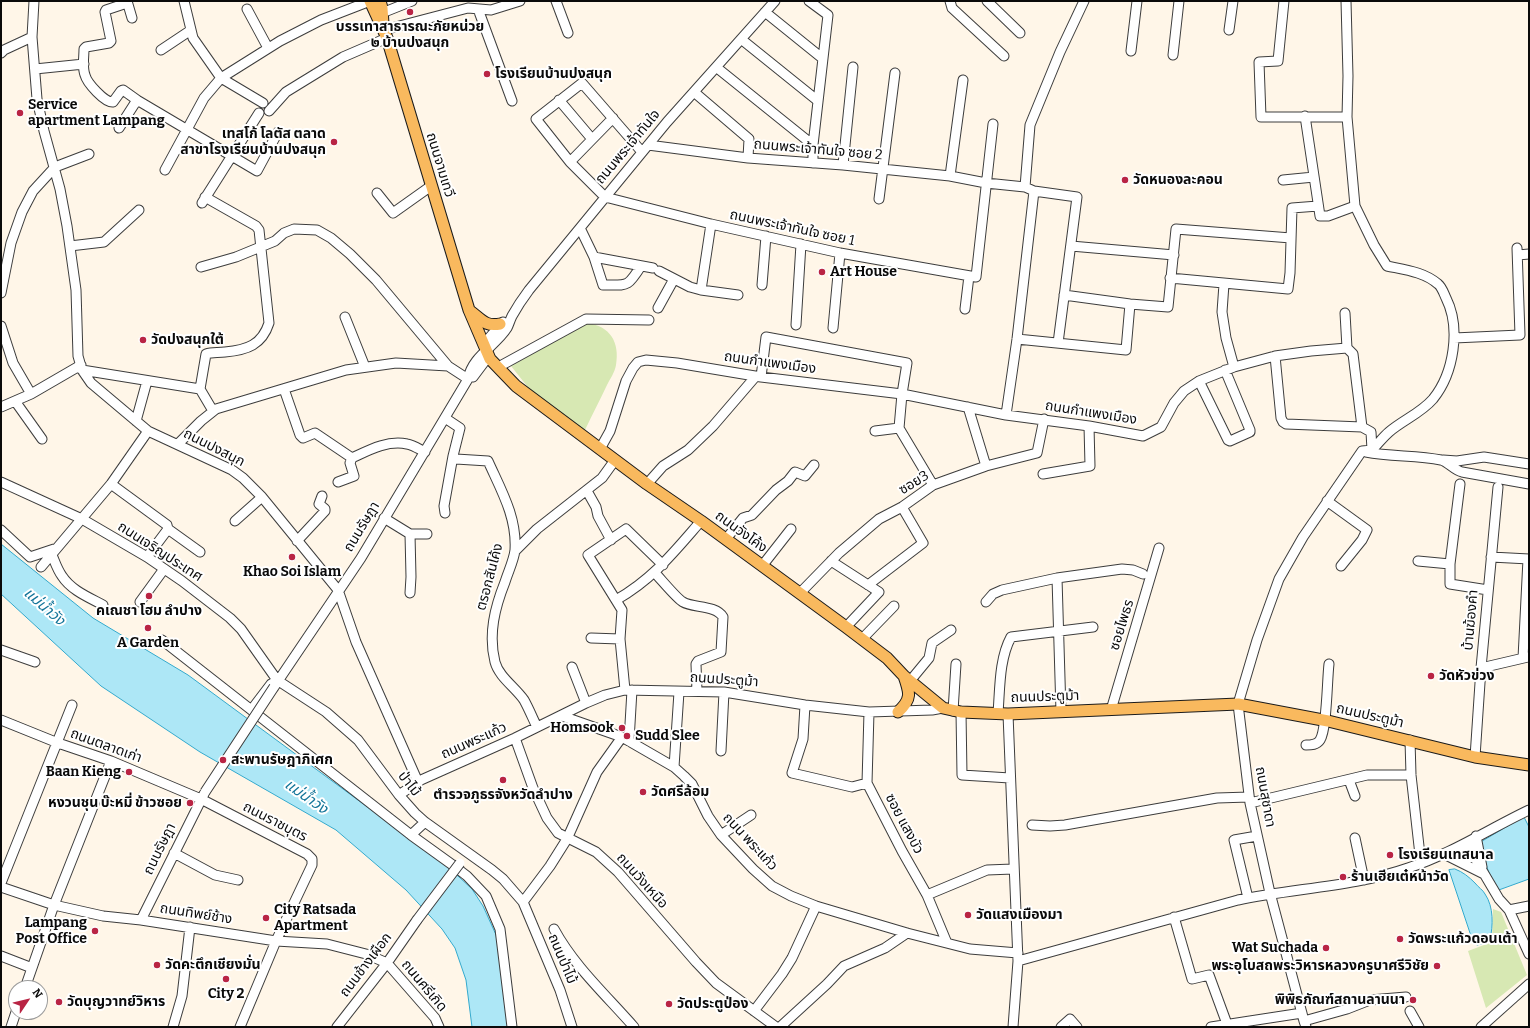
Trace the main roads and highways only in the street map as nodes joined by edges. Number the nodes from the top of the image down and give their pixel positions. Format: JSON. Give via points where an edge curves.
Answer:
{"nodes":[{"id":1,"x":376,"y":6,"type":"edge"},
{"id":2,"x":470,"y":310,"type":"junction"},
{"id":3,"x":500,"y":324,"type":"road end"},
{"id":4,"x":486,"y":350,"type":"junction"},
{"id":5,"x":516,"y":386,"type":"junction"},
{"id":6,"x":907,"y":678,"type":"junction"},
{"id":7,"x":952,"y":710,"type":"joint"},
{"id":8,"x":898,"y":712,"type":"road end"},
{"id":9,"x":1529,"y":765,"type":"edge"}],
"edges":[{"from":1,"to":2,"type":"main road","name":"ถนนจามเทวี"},
{"from":2,"to":3,"type":"main road","via":[[491,326]]},
{"from":2,"to":4,"type":"main road","name":"ถนนจามเทวี"},
{"from":4,"to":5,"type":"main road","name":"ถนนวังโค้ง","via":[[490,359]]},
{"from":4,"to":5,"type":"main road","name":"ถนนวังโค้ง","via":[[495,355]]},
{"from":5,"to":6,"type":"main road","name":"ถนนวังโค้ง","via":[[846,627],[887,658]]},
{"from":6,"to":7,"type":"main road","name":"ถนนวังโค้ง"},
{"from":6,"to":8,"type":"main road","via":[[909,697]]},
{"from":7,"to":9,"type":"main road","name":"ถนนประตูม้า","via":[[1003,713],[1061,712],[1238,704],[1324,720],[1474,757]]}]}
